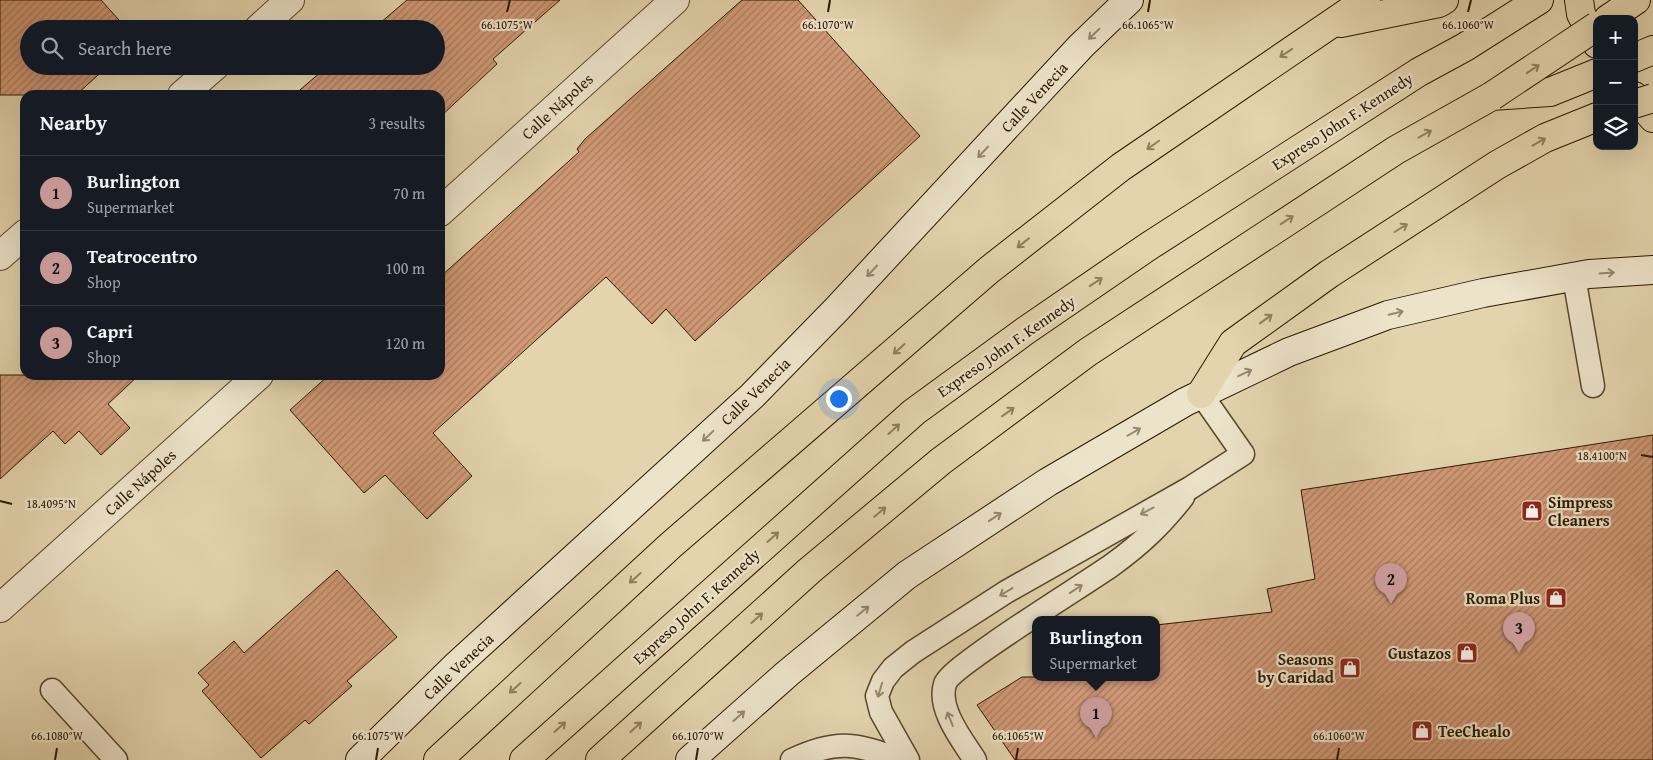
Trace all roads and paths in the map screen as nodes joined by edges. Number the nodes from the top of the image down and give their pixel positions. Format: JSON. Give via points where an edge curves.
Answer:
{"nodes":[{"id":1,"x":290,"y":0,"type":"edge"},
{"id":2,"x":675,"y":0,"type":"edge"},
{"id":3,"x":1129,"y":0,"type":"edge"},
{"id":4,"x":1366,"y":0,"type":"edge"},
{"id":5,"x":1539,"y":0,"type":"edge"},
{"id":6,"x":1578,"y":0,"type":"edge"},
{"id":7,"x":1636,"y":0,"type":"edge"},
{"id":8,"x":1441,"y":2,"type":"edge"},
{"id":9,"x":1614,"y":15,"type":"edge"},
{"id":10,"x":268,"y":20,"type":"edge"},
{"id":11,"x":1327,"y":26,"type":"junction"},
{"id":12,"x":1593,"y":29,"type":"edge"},
{"id":13,"x":1593,"y":36,"type":"edge"},
{"id":14,"x":1653,"y":50,"type":"edge"},
{"id":15,"x":1638,"y":56,"type":"edge"},
{"id":16,"x":205,"y":75,"type":"edge"},
{"id":17,"x":1593,"y":75,"type":"edge"},
{"id":18,"x":188,"y":90,"type":"edge"},
{"id":19,"x":1492,"y":96,"type":"junction"},
{"id":20,"x":1653,"y":98,"type":"edge"},
{"id":21,"x":1638,"y":101,"type":"edge"},
{"id":22,"x":1638,"y":103,"type":"edge"},
{"id":23,"x":1653,"y":118,"type":"edge"},
{"id":24,"x":1588,"y":120,"type":"edge"},
{"id":25,"x":445,"y":207,"type":"edge"},
{"id":26,"x":20,"y":238,"type":"edge"},
{"id":27,"x":0,"y":256,"type":"edge"},
{"id":28,"x":1653,"y":270,"type":"edge"},
{"id":29,"x":1574,"y":277,"type":"junction"},
{"id":30,"x":253,"y":380,"type":"edge"},
{"id":31,"x":1593,"y":386,"type":"dead end"},
{"id":32,"x":1201,"y":394,"type":"junction"},
{"id":33,"x":1190,"y":488,"type":"junction"},
{"id":34,"x":0,"y":608,"type":"edge"},
{"id":35,"x":1036,"y":616,"type":"edge"},
{"id":36,"x":1032,"y":619,"type":"edge"},
{"id":37,"x":52,"y":690,"type":"dead end"},
{"id":38,"x":865,"y":753,"type":"edge"},
{"id":39,"x":116,"y":760,"type":"edge"},
{"id":40,"x":360,"y":760,"type":"edge"},
{"id":41,"x":438,"y":760,"type":"edge"},
{"id":42,"x":524,"y":760,"type":"edge"},
{"id":43,"x":600,"y":760,"type":"edge"},
{"id":44,"x":690,"y":760,"type":"edge"},
{"id":45,"x":792,"y":760,"type":"edge"},
{"id":46,"x":900,"y":760,"type":"edge"},
{"id":47,"x":908,"y":760,"type":"edge"},
{"id":48,"x":975,"y":760,"type":"edge"}],
"edges":[{"from":1,"to":10,"type":"street"},
{"from":2,"to":25,"type":"street","name":"Calle Nápoles"},
{"from":3,"to":40,"type":"street","name":"Calle Venecia","one_way":true,"via":[[1081,46],[752,396],[458,664]]},
{"from":4,"to":11,"type":"highway"},
{"from":42,"to":5,"type":"highway","name":"Expreso John F. Kennedy","one_way":true,"via":[[914,412],[1025,330],[1149,246],[1419,72]]},
{"from":6,"to":13,"type":"highway"},
{"from":7,"to":9,"type":"highway"},
{"from":8,"to":11,"type":"highway"},
{"from":11,"to":41,"type":"highway","one_way":true,"via":[[1121,168],[989,270],[671,545]]},
{"from":19,"to":12,"type":"highway","one_way":true,"bridge":true},
{"from":14,"to":15,"type":"highway"},
{"from":16,"to":18,"type":"street"},
{"from":17,"to":19,"type":"highway","via":[[1550,92]]},
{"from":43,"to":19,"type":"highway","one_way":true,"via":[[809,571],[957,449],[1088,352],[1246,247],[1396,150]]},
{"from":20,"to":22,"type":"highway","bridge":true},
{"from":21,"to":23,"type":"highway"},
{"from":32,"to":24,"type":"highway","one_way":true,"via":[[1233,343],[1297,297],[1497,165]]},
{"from":26,"to":27,"type":"street"},
{"from":29,"to":28,"type":"street","one_way":true},
{"from":29,"to":31,"type":"lane"},
{"from":32,"to":29,"type":"street","one_way":true,"via":[[1289,352],[1388,315],[1483,293]]},
{"from":30,"to":34,"type":"street","name":"Calle Nápoles"},
{"from":32,"to":33,"type":"lane","via":[[1243,454]]},
{"from":44,"to":32,"type":"street","one_way":true,"via":[[788,673],[907,576],[1048,482]]},
{"from":35,"to":33,"type":"lane","one_way":true,"via":[[1113,565],[1157,530]]},
{"from":33,"to":47,"type":"lane","one_way":true,"via":[[1006,592],[913,652],[894,668],[883,681],[877,696],[881,712]]},
{"from":48,"to":36,"type":"lane","one_way":true,"via":[[950,720],[945,684],[980,653]]},
{"from":37,"to":39,"type":"lane"},
{"from":38,"to":45,"type":"lane","via":[[837,744]]},
{"from":38,"to":46,"type":"lane"}]}
